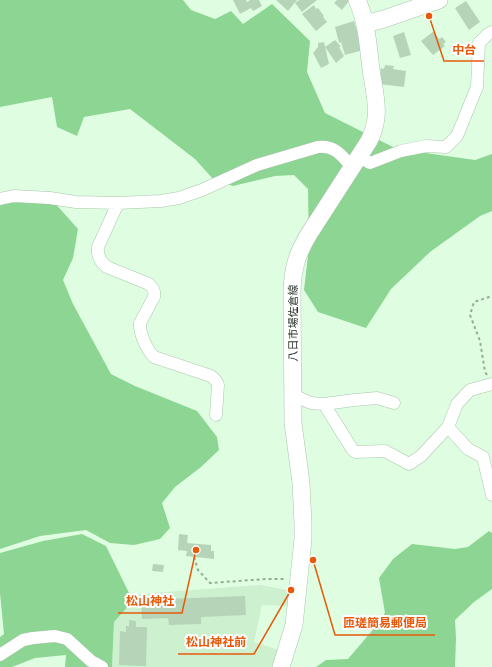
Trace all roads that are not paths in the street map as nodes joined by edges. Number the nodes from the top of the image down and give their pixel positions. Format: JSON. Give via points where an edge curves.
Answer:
{"nodes":[{"id":1,"x":357,"y":0,"type":"edge"},
{"id":2,"x":440,"y":0,"type":"edge"},
{"id":3,"x":365,"y":24,"type":"junction"},
{"id":4,"x":492,"y":32,"type":"edge"},
{"id":5,"x":356,"y":162,"type":"junction"},
{"id":6,"x":0,"y":198,"type":"edge"},
{"id":7,"x":118,"y":202,"type":"junction"},
{"id":8,"x":490,"y":381,"type":"edge"},
{"id":9,"x":293,"y":395,"type":"junction"},
{"id":10,"x":394,"y":403,"type":"dead end"},
{"id":11,"x":324,"y":404,"type":"junction"},
{"id":12,"x":216,"y":416,"type":"dead end"},
{"id":13,"x":448,"y":428,"type":"junction"},
{"id":14,"x":492,"y":496,"type":"edge"},
{"id":15,"x":0,"y":655,"type":"edge"},
{"id":16,"x":102,"y":667,"type":"edge"},
{"id":17,"x":281,"y":667,"type":"edge"}],
"edges":[{"from":1,"to":3,"type":"main road","name":"八日市場佐倉線"},
{"from":2,"to":3,"type":"main road"},
{"from":3,"to":5,"type":"main road","name":"八日市場佐倉線","via":[[376,116],[370,141]]},
{"from":4,"to":5,"type":"street","via":[[479,43],[477,87],[457,136],[446,147],[426,146],[401,151],[370,163]]},
{"from":5,"to":7,"type":"street","via":[[332,148],[318,147],[257,165],[179,198]]},
{"from":5,"to":9,"type":"main road","name":"八日市場佐倉線","via":[[309,234],[294,269]]},
{"from":6,"to":7,"type":"street","via":[[14,196],[76,202]]},
{"from":7,"to":12,"type":"street","via":[[98,247],[99,260],[107,267],[149,284],[152,288],[154,297],[140,324],[141,334],[150,354],[215,378],[218,385]]},
{"from":8,"to":13,"type":"street","via":[[470,390],[458,404]]},
{"from":9,"to":11,"type":"street","via":[[311,403]]},
{"from":9,"to":17,"type":"main road","name":"八日市場佐倉線","via":[[303,539],[294,625]]},
{"from":10,"to":11,"type":"street","via":[[377,398]]},
{"from":11,"to":13,"type":"street","via":[[355,452],[385,451],[409,464],[421,456]]},
{"from":13,"to":14,"type":"street","via":[[468,449],[482,457]]},
{"from":15,"to":16,"type":"street","via":[[24,640],[56,636],[67,640]]}]}
